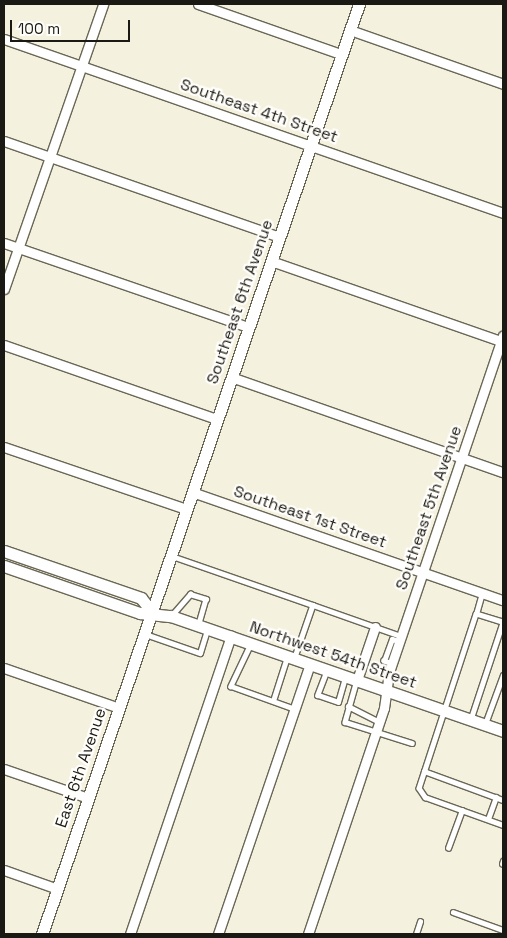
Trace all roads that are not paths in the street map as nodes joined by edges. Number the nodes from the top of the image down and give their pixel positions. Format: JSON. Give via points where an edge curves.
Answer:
{"nodes":[{"id":1,"x":103,"y":4,"type":"edge"},
{"id":2,"x":198,"y":4,"type":"edge"},
{"id":3,"x":359,"y":4,"type":"edge"},
{"id":4,"x":350,"y":30,"type":"junction"},
{"id":5,"x":4,"y":39,"type":"edge"},
{"id":6,"x":342,"y":54,"type":"junction"},
{"id":7,"x":82,"y":66,"type":"junction"},
{"id":8,"x":503,"y":84,"type":"edge"},
{"id":9,"x":4,"y":141,"type":"edge"},
{"id":10,"x":311,"y":145,"type":"junction"},
{"id":11,"x":51,"y":157,"type":"junction"},
{"id":12,"x":503,"y":213,"type":"edge"},
{"id":13,"x":279,"y":237,"type":"junction"},
{"id":14,"x":4,"y":243,"type":"edge"},
{"id":15,"x":18,"y":248,"type":"junction"},
{"id":16,"x":271,"y":261,"type":"junction"},
{"id":17,"x":4,"y":289,"type":"edge"},
{"id":18,"x":248,"y":328,"type":"junction"},
{"id":19,"x":503,"y":340,"type":"edge"},
{"id":20,"x":4,"y":345,"type":"edge"},
{"id":21,"x":231,"y":377,"type":"junction"},
{"id":22,"x":217,"y":418,"type":"junction"},
{"id":23,"x":4,"y":447,"type":"edge"},
{"id":24,"x":462,"y":457,"type":"junction"},
{"id":25,"x":503,"y":472,"type":"edge"},
{"id":26,"x":192,"y":492,"type":"junction"},
{"id":27,"x":186,"y":509,"type":"junction"},
{"id":28,"x":4,"y":551,"type":"edge"},
{"id":29,"x":4,"y":555,"type":"edge"},
{"id":30,"x":170,"y":555,"type":"junction"},
{"id":31,"x":18,"y":556,"type":"junction"},
{"id":32,"x":4,"y":566,"type":"edge"},
{"id":33,"x":423,"y":572,"type":"junction"},
{"id":34,"x":482,"y":593,"type":"junction"},
{"id":35,"x":503,"y":600,"type":"edge"},
{"id":36,"x":313,"y":605,"type":"junction"},
{"id":37,"x":152,"y":612,"type":"junction"},
{"id":38,"x":476,"y":614,"type":"junction"},
{"id":39,"x":172,"y":616,"type":"junction"},
{"id":40,"x":503,"y":621,"type":"edge"},
{"id":41,"x":203,"y":627,"type":"junction"},
{"id":42,"x":375,"y":627,"type":"junction"},
{"id":43,"x":144,"y":633,"type":"junction"},
{"id":44,"x":231,"y":636,"type":"junction"},
{"id":45,"x":400,"y":638,"type":"junction"},
{"id":46,"x":251,"y":643,"type":"junction"},
{"id":47,"x":291,"y":657,"type":"junction"},
{"id":48,"x":310,"y":664,"type":"junction"},
{"id":49,"x":4,"y":668,"type":"edge"},
{"id":50,"x":327,"y":670,"type":"junction"},
{"id":51,"x":503,"y":675,"type":"edge"},
{"id":52,"x":345,"y":676,"type":"junction"},
{"id":53,"x":357,"y":680,"type":"junction"},
{"id":54,"x":387,"y":691,"type":"junction"},
{"id":55,"x":273,"y":701,"type":"junction"},
{"id":56,"x":348,"y":706,"type":"junction"},
{"id":57,"x":119,"y":708,"type":"junction"},
{"id":58,"x":294,"y":709,"type":"junction"},
{"id":59,"x":442,"y":710,"type":"junction"},
{"id":60,"x":471,"y":720,"type":"junction"},
{"id":61,"x":380,"y":722,"type":"junction"},
{"id":62,"x":485,"y":724,"type":"junction"},
{"id":63,"x":503,"y":731,"type":"edge"},
{"id":64,"x":376,"y":733,"type":"junction"},
{"id":65,"x":412,"y":744,"type":"dead end"},
{"id":66,"x":4,"y":769,"type":"edge"},
{"id":67,"x":424,"y":771,"type":"junction"},
{"id":68,"x":496,"y":797,"type":"junction"},
{"id":69,"x":88,"y":798,"type":"junction"},
{"id":70,"x":503,"y":798,"type":"edge"},
{"id":71,"x":462,"y":810,"type":"junction"},
{"id":72,"x":488,"y":819,"type":"junction"},
{"id":73,"x":503,"y":825,"type":"edge"},
{"id":74,"x":448,"y":848,"type":"dead end"},
{"id":75,"x":4,"y":870,"type":"edge"},
{"id":76,"x":58,"y":889,"type":"junction"},
{"id":77,"x":452,"y":912,"type":"dead end"},
{"id":78,"x":420,"y":922,"type":"dead end"},
{"id":79,"x":503,"y":930,"type":"edge"},
{"id":80,"x":42,"y":934,"type":"edge"},
{"id":81,"x":130,"y":934,"type":"edge"},
{"id":82,"x":218,"y":934,"type":"edge"},
{"id":83,"x":308,"y":934,"type":"edge"},
{"id":84,"x":416,"y":934,"type":"edge"}],
"edges":[{"from":1,"to":7,"type":"street"},
{"from":2,"to":6,"type":"street"},
{"from":3,"to":4,"type":"street","name":"Southeast 6th Avenue"},
{"from":4,"to":6,"type":"street","name":"Southeast 6th Avenue"},
{"from":4,"to":8,"type":"street"},
{"from":5,"to":7,"type":"street","name":"Southeast 4th Street"},
{"from":6,"to":10,"type":"street","name":"Southeast 6th Avenue"},
{"from":7,"to":10,"type":"street","name":"Southeast 4th Street"},
{"from":7,"to":11,"type":"street"},
{"from":9,"to":11,"type":"street"},
{"from":10,"to":12,"type":"street","name":"Southeast 4th Street"},
{"from":10,"to":13,"type":"street","name":"Southeast 6th Avenue"},
{"from":11,"to":13,"type":"street"},
{"from":11,"to":15,"type":"street"},
{"from":13,"to":16,"type":"street","name":"Southeast 6th Avenue"},
{"from":14,"to":15,"type":"street"},
{"from":15,"to":17,"type":"street"},
{"from":15,"to":18,"type":"street"},
{"from":16,"to":18,"type":"street","name":"Southeast 6th Avenue"},
{"from":16,"to":19,"type":"street"},
{"from":18,"to":21,"type":"street","name":"Southeast 6th Avenue"},
{"from":19,"to":24,"type":"street","name":"Southeast 5th Avenue"},
{"from":20,"to":22,"type":"street"},
{"from":21,"to":22,"type":"street","name":"Southeast 6th Avenue"},
{"from":21,"to":24,"type":"street"},
{"from":22,"to":26,"type":"street","name":"Southeast 6th Avenue"},
{"from":23,"to":27,"type":"street"},
{"from":24,"to":25,"type":"street"},
{"from":24,"to":33,"type":"street","name":"Southeast 5th Avenue"},
{"from":26,"to":27,"type":"street","name":"Southeast 6th Avenue"},
{"from":26,"to":33,"type":"street","name":"Southeast 1st Street"},
{"from":27,"to":30,"type":"street","name":"Southeast 6th Avenue"},
{"from":28,"to":31,"type":"street"},
{"from":29,"to":31,"type":"street"},
{"from":30,"to":36,"type":"lane"},
{"from":30,"to":37,"type":"street","name":"Southeast 6th Avenue"},
{"from":31,"to":37,"type":"street","via":[[141,598]]},
{"from":32,"to":37,"type":"street","name":"Northwest 54th Street","via":[[140,613]]},
{"from":33,"to":34,"type":"street","name":"Southeast 1st Street"},
{"from":33,"to":45,"type":"street","name":"Southeast 5th Avenue"},
{"from":34,"to":35,"type":"street","name":"Southeast 1st Street"},
{"from":34,"to":38,"type":"lane"},
{"from":36,"to":42,"type":"lane"},
{"from":36,"to":47,"type":"lane"},
{"from":37,"to":39,"type":"street","name":"Northwest 54th Street"},
{"from":37,"to":43,"type":"street","name":"East 6th Avenue"},
{"from":38,"to":40,"type":"lane"},
{"from":38,"to":59,"type":"lane"},
{"from":39,"to":41,"type":"street","name":"Northwest 54th Street"},
{"from":39,"to":41,"type":"lane","via":[[190,594],[206,599]]},
{"from":40,"to":60,"type":"lane"},
{"from":41,"to":43,"type":"lane","via":[[200,653]]},
{"from":41,"to":44,"type":"street","name":"Northwest 54th Street"},
{"from":42,"to":45,"type":"lane"},
{"from":42,"to":53,"type":"street"},
{"from":43,"to":57,"type":"street","name":"East 6th Avenue"},
{"from":44,"to":46,"type":"street","name":"Northwest 54th Street"},
{"from":44,"to":81,"type":"street"},
{"from":45,"to":54,"type":"street","name":"Southeast 5th Avenue"},
{"from":46,"to":47,"type":"street","name":"Northwest 54th Street"},
{"from":46,"to":55,"type":"lane","via":[[245,664],[235,670],[233,687]]},
{"from":47,"to":48,"type":"street","name":"Northwest 54th Street"},
{"from":47,"to":55,"type":"lane"},
{"from":48,"to":50,"type":"street","name":"Northwest 54th Street"},
{"from":48,"to":58,"type":"street"},
{"from":49,"to":57,"type":"street"},
{"from":50,"to":52,"type":"street","name":"Northwest 54th Street"},
{"from":50,"to":52,"type":"lane","via":[[318,695],[338,702]]},
{"from":51,"to":62,"type":"lane"},
{"from":52,"to":53,"type":"street","name":"Northwest 54th Street"},
{"from":53,"to":54,"type":"street","name":"Northwest 54th Street"},
{"from":53,"to":56,"type":"lane"},
{"from":54,"to":59,"type":"street","name":"Northwest 54th Street"},
{"from":54,"to":61,"type":"street","name":"Southeast 5th Avenue"},
{"from":55,"to":58,"type":"lane"},
{"from":56,"to":61,"type":"lane"},
{"from":56,"to":64,"type":"lane","via":[[345,722]]},
{"from":57,"to":69,"type":"street","name":"East 6th Avenue"},
{"from":58,"to":82,"type":"street"},
{"from":59,"to":60,"type":"street","name":"Northwest 54th Street"},
{"from":59,"to":67,"type":"lane"},
{"from":60,"to":62,"type":"street","name":"Northwest 54th Street"},
{"from":61,"to":64,"type":"street","name":"Southeast 5th Avenue"},
{"from":62,"to":63,"type":"street","name":"Northwest 54th Street"},
{"from":64,"to":65,"type":"lane"},
{"from":64,"to":83,"type":"street","name":"Southeast 5th Avenue"},
{"from":66,"to":69,"type":"street"},
{"from":67,"to":68,"type":"lane"},
{"from":67,"to":71,"type":"lane","via":[[420,793]]},
{"from":68,"to":70,"type":"lane"},
{"from":68,"to":72,"type":"lane"},
{"from":69,"to":76,"type":"street","name":"East 6th Avenue"},
{"from":71,"to":72,"type":"lane"},
{"from":71,"to":74,"type":"lane"},
{"from":72,"to":73,"type":"lane"},
{"from":75,"to":76,"type":"street"},
{"from":76,"to":80,"type":"street","name":"East 6th Avenue"},
{"from":77,"to":79,"type":"lane"},
{"from":78,"to":84,"type":"lane"}]}
